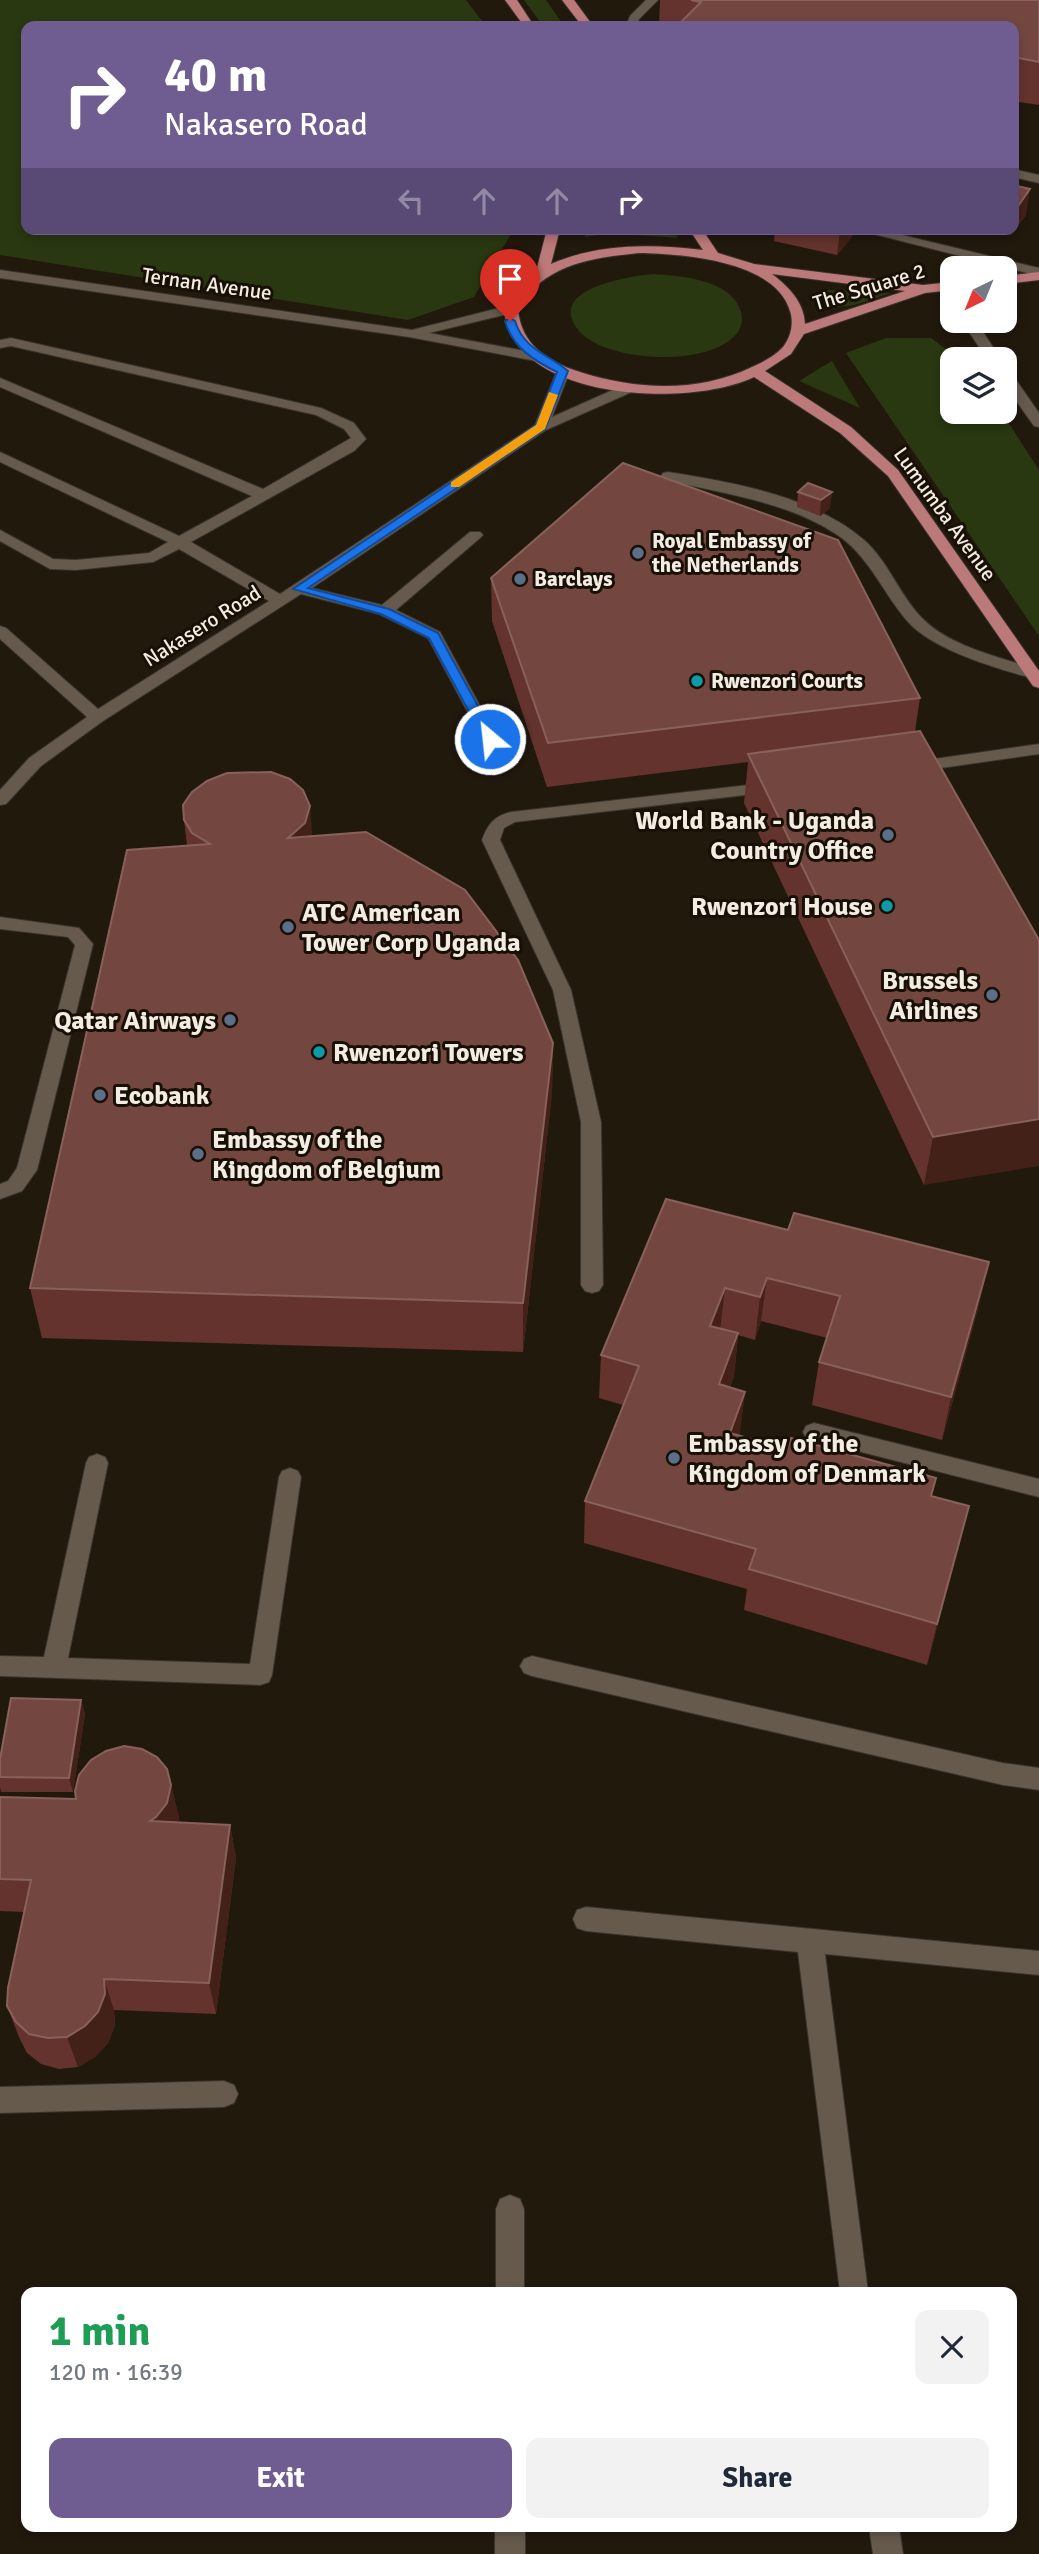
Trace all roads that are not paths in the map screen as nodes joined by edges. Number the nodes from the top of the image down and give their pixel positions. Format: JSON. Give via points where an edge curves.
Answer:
{"nodes":[{"id":1,"x":511,"y":0,"type":"edge"},
{"id":2,"x":568,"y":0,"type":"edge"},
{"id":3,"x":652,"y":0,"type":"edge"},
{"id":4,"x":526,"y":21,"type":"edge"},
{"id":5,"x":583,"y":21,"type":"edge"},
{"id":6,"x":633,"y":21,"type":"edge"},
{"id":7,"x":1019,"y":174,"type":"edge"},
{"id":8,"x":1039,"y":179,"type":"edge"},
{"id":9,"x":553,"y":235,"type":"edge"},
{"id":10,"x":699,"y":235,"type":"edge"},
{"id":11,"x":884,"y":235,"type":"edge"},
{"id":12,"x":713,"y":256,"type":"junction"},
{"id":13,"x":747,"y":267,"type":"junction"},
{"id":14,"x":542,"y":272,"type":"junction"},
{"id":15,"x":0,"y":274,"type":"edge"},
{"id":16,"x":1039,"y":274,"type":"edge"},
{"id":17,"x":1017,"y":278,"type":"edge"},
{"id":18,"x":923,"y":289,"type":"junction"},
{"id":19,"x":940,"y":290,"type":"edge"},
{"id":20,"x":510,"y":309,"type":"junction"},
{"id":21,"x":798,"y":331,"type":"junction"},
{"id":22,"x":409,"y":333,"type":"junction"},
{"id":23,"x":0,"y":344,"type":"edge"},
{"id":24,"x":536,"y":357,"type":"junction"},
{"id":25,"x":563,"y":371,"type":"junction"},
{"id":26,"x":756,"y":372,"type":"junction"},
{"id":27,"x":0,"y":382,"type":"edge"},
{"id":28,"x":629,"y":388,"type":"junction"},
{"id":29,"x":1017,"y":392,"type":"edge"},
{"id":30,"x":1039,"y":424,"type":"edge"},
{"id":31,"x":541,"y":427,"type":"junction"},
{"id":32,"x":0,"y":456,"type":"edge"},
{"id":33,"x":668,"y":476,"type":"edge"},
{"id":34,"x":266,"y":496,"type":"junction"},
{"id":35,"x":0,"y":535,"type":"edge"},
{"id":36,"x":475,"y":535,"type":"dead end"},
{"id":37,"x":181,"y":543,"type":"junction"},
{"id":38,"x":299,"y":589,"type":"junction"},
{"id":39,"x":280,"y":601,"type":"junction"},
{"id":40,"x":385,"y":611,"type":"junction"},
{"id":41,"x":0,"y":631,"type":"edge"},
{"id":42,"x":1036,"y":678,"type":"edge"},
{"id":43,"x":97,"y":717,"type":"junction"},
{"id":44,"x":490,"y":739,"type":"dead end"},
{"id":45,"x":1039,"y":749,"type":"edge"},
{"id":46,"x":888,"y":771,"type":"edge"},
{"id":47,"x":21,"y":776,"type":"junction"},
{"id":48,"x":0,"y":782,"type":"edge"},
{"id":49,"x":792,"y":785,"type":"edge"},
{"id":50,"x":0,"y":800,"type":"edge"},
{"id":51,"x":0,"y":923,"type":"edge"},
{"id":52,"x":0,"y":1192,"type":"edge"},
{"id":53,"x":592,"y":1285,"type":"dead end"},
{"id":54,"x":814,"y":1432,"type":"dead end"},
{"id":55,"x":97,"y":1464,"type":"dead end"},
{"id":56,"x":290,"y":1477,"type":"dead end"},
{"id":57,"x":1039,"y":1488,"type":"edge"},
{"id":58,"x":0,"y":1665,"type":"edge"},
{"id":59,"x":532,"y":1666,"type":"dead end"},
{"id":60,"x":54,"y":1668,"type":"junction"},
{"id":61,"x":1039,"y":1779,"type":"edge"},
{"id":62,"x":586,"y":1919,"type":"dead end"},
{"id":63,"x":810,"y":1942,"type":"junction"},
{"id":64,"x":1039,"y":1964,"type":"edge"},
{"id":65,"x":224,"y":2094,"type":"dead end"},
{"id":66,"x":0,"y":2100,"type":"edge"},
{"id":67,"x":510,"y":2209,"type":"dead end"},
{"id":68,"x":510,"y":2287,"type":"edge"},
{"id":69,"x":853,"y":2287,"type":"edge"},
{"id":70,"x":510,"y":2532,"type":"edge"},
{"id":71,"x":885,"y":2532,"type":"edge"},
{"id":72,"x":510,"y":2554,"type":"edge"},
{"id":73,"x":887,"y":2554,"type":"edge"}],
"edges":[{"from":1,"to":4,"type":"main road"},
{"from":2,"to":5,"type":"main road"},
{"from":3,"to":6,"type":"street"},
{"from":7,"to":8,"type":"street"},
{"from":9,"to":14,"type":"main road"},
{"from":10,"to":12,"type":"main road"},
{"from":11,"to":16,"type":"street"},
{"from":12,"to":13,"type":"main road"},
{"from":12,"to":14,"type":"main road","via":[[677,250],[603,252]]},
{"from":13,"to":18,"type":"main road"},
{"from":13,"to":21,"type":"main road","via":[[789,296],[799,313]]},
{"from":14,"to":20,"type":"main road","via":[[527,283]]},
{"from":15,"to":22,"type":"street","name":"Ternan Avenue"},
{"from":16,"to":17,"type":"main road"},
{"from":18,"to":19,"type":"main road","name":"The Square 2"},
{"from":18,"to":21,"type":"main road","name":"The Square 2"},
{"from":20,"to":22,"type":"street","name":"Ternan Avenue"},
{"from":20,"to":24,"type":"main road","via":[[514,333]]},
{"from":21,"to":26,"type":"main road","via":[[791,346]]},
{"from":22,"to":24,"type":"street","name":"Ternan Avenue"},
{"from":23,"to":34,"type":"street","via":[[11,342],[320,412],[349,426],[359,439]]},
{"from":24,"to":25,"type":"main road"},
{"from":25,"to":28,"type":"main road"},
{"from":25,"to":31,"type":"street"},
{"from":26,"to":28,"type":"main road","via":[[688,388]]},
{"from":26,"to":42,"type":"main road","name":"Lumumba Avenue","via":[[836,422],[878,457]]},
{"from":27,"to":34,"type":"street"},
{"from":28,"to":31,"type":"street","name":"Nakasero Road"},
{"from":29,"to":30,"type":"street"},
{"from":31,"to":38,"type":"street","name":"Nakasero Road"},
{"from":32,"to":37,"type":"street"},
{"from":33,"to":42,"type":"street","via":[[724,485],[836,527],[859,544],[918,623]]},
{"from":34,"to":37,"type":"street"},
{"from":35,"to":37,"type":"street","via":[[50,564],[153,556]]},
{"from":36,"to":40,"type":"street"},
{"from":37,"to":39,"type":"street"},
{"from":38,"to":39,"type":"street","name":"Nakasero Road"},
{"from":38,"to":40,"type":"street"},
{"from":39,"to":43,"type":"street","name":"Nakasero Road"},
{"from":40,"to":44,"type":"street","via":[[434,635]]},
{"from":41,"to":43,"type":"street"},
{"from":43,"to":47,"type":"street","name":"Nakasero Road"},
{"from":45,"to":46,"type":"street"},
{"from":47,"to":48,"type":"street"},
{"from":47,"to":50,"type":"street","name":"Nakasero Road"},
{"from":49,"to":53,"type":"street","via":[[511,817],[496,825],[491,841],[562,990],[591,1122]]},
{"from":51,"to":52,"type":"street","via":[[73,932],[84,944],[27,1170],[15,1186]]},
{"from":54,"to":57,"type":"street"},
{"from":55,"to":60,"type":"street"},
{"from":56,"to":60,"type":"street","via":[[260,1675]]},
{"from":58,"to":60,"type":"street"},
{"from":59,"to":61,"type":"street"},
{"from":62,"to":63,"type":"street"},
{"from":63,"to":64,"type":"street"},
{"from":63,"to":69,"type":"street"},
{"from":65,"to":66,"type":"street"},
{"from":67,"to":68,"type":"street"},
{"from":70,"to":72,"type":"street"},
{"from":71,"to":73,"type":"street"}]}
